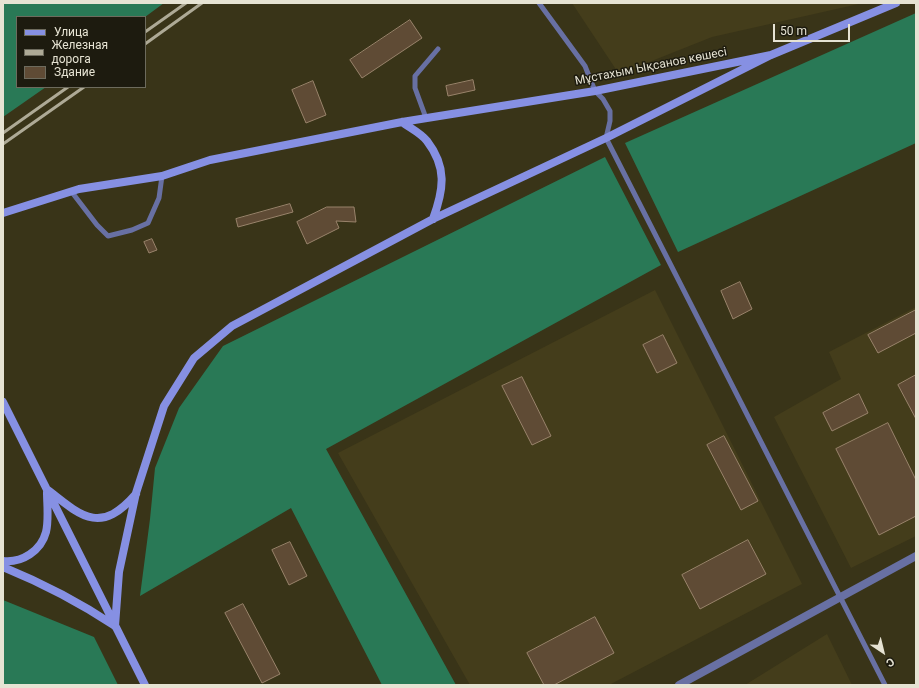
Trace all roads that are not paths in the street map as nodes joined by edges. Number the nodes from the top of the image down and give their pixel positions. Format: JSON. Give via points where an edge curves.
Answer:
{"nodes":[{"id":1,"x":539,"y":3,"type":"edge"},
{"id":2,"x":896,"y":3,"type":"edge"},
{"id":3,"x":438,"y":49,"type":"dead end"},
{"id":4,"x":771,"y":56,"type":"junction"},
{"id":5,"x":595,"y":91,"type":"junction"},
{"id":6,"x":426,"y":118,"type":"junction"},
{"id":7,"x":402,"y":122,"type":"junction"},
{"id":8,"x":606,"y":138,"type":"junction"},
{"id":9,"x":162,"y":176,"type":"junction"},
{"id":10,"x":71,"y":191,"type":"junction"},
{"id":11,"x":3,"y":213,"type":"edge"},
{"id":12,"x":434,"y":219,"type":"junction"},
{"id":13,"x":3,"y":402,"type":"edge"},
{"id":14,"x":47,"y":489,"type":"junction"},
{"id":15,"x":136,"y":493,"type":"junction"},
{"id":16,"x":916,"y":556,"type":"edge"},
{"id":17,"x":3,"y":561,"type":"edge"},
{"id":18,"x":3,"y":567,"type":"edge"},
{"id":19,"x":839,"y":598,"type":"junction"},
{"id":20,"x":115,"y":626,"type":"junction"},
{"id":21,"x":145,"y":685,"type":"edge"},
{"id":22,"x":679,"y":685,"type":"edge"},
{"id":23,"x":885,"y":685,"type":"edge"}],
"edges":[{"from":1,"to":5,"type":"lane","via":[[585,66]]},
{"from":2,"to":4,"type":"main road","name":"Мұстахым Ықсанов көшесі"},
{"from":3,"to":6,"type":"lane","via":[[415,76],[415,88]]},
{"from":4,"to":5,"type":"main road","name":"Мұстахым Ықсанов көшесі"},
{"from":4,"to":8,"type":"main road"},
{"from":5,"to":6,"type":"main road","name":"Мұстахым Ықсанов көшесі"},
{"from":5,"to":8,"type":"lane","via":[[610,111]]},
{"from":6,"to":7,"type":"main road","name":"Мұстахым Ықсанов көшесі"},
{"from":7,"to":9,"type":"main road","name":"Мұстахым Ықсанов көшесі","via":[[210,160]]},
{"from":7,"to":12,"type":"main road","via":[[426,140],[438,159],[442,183]]},
{"from":8,"to":12,"type":"main road"},
{"from":8,"to":19,"type":"lane"},
{"from":9,"to":10,"type":"main road","name":"Мұстахым Ықсанов көшесі"},
{"from":9,"to":10,"type":"lane","via":[[159,198],[148,223],[108,236]]},
{"from":10,"to":11,"type":"main road","name":"Мұстахым Ықсанов көшесі"},
{"from":12,"to":15,"type":"main road","via":[[232,326],[194,358],[164,406]]},
{"from":13,"to":14,"type":"main road"},
{"from":14,"to":15,"type":"main road","via":[[73,509],[97,518],[116,513]]},
{"from":14,"to":17,"type":"main road","via":[[47,522],[43,540],[24,558]]},
{"from":14,"to":20,"type":"main road"},
{"from":15,"to":20,"type":"main road","via":[[119,572]]},
{"from":16,"to":19,"type":"street"},
{"from":18,"to":20,"type":"main road","via":[[88,608]]},
{"from":19,"to":22,"type":"street"},
{"from":19,"to":23,"type":"lane"},
{"from":20,"to":21,"type":"main road"}]}
